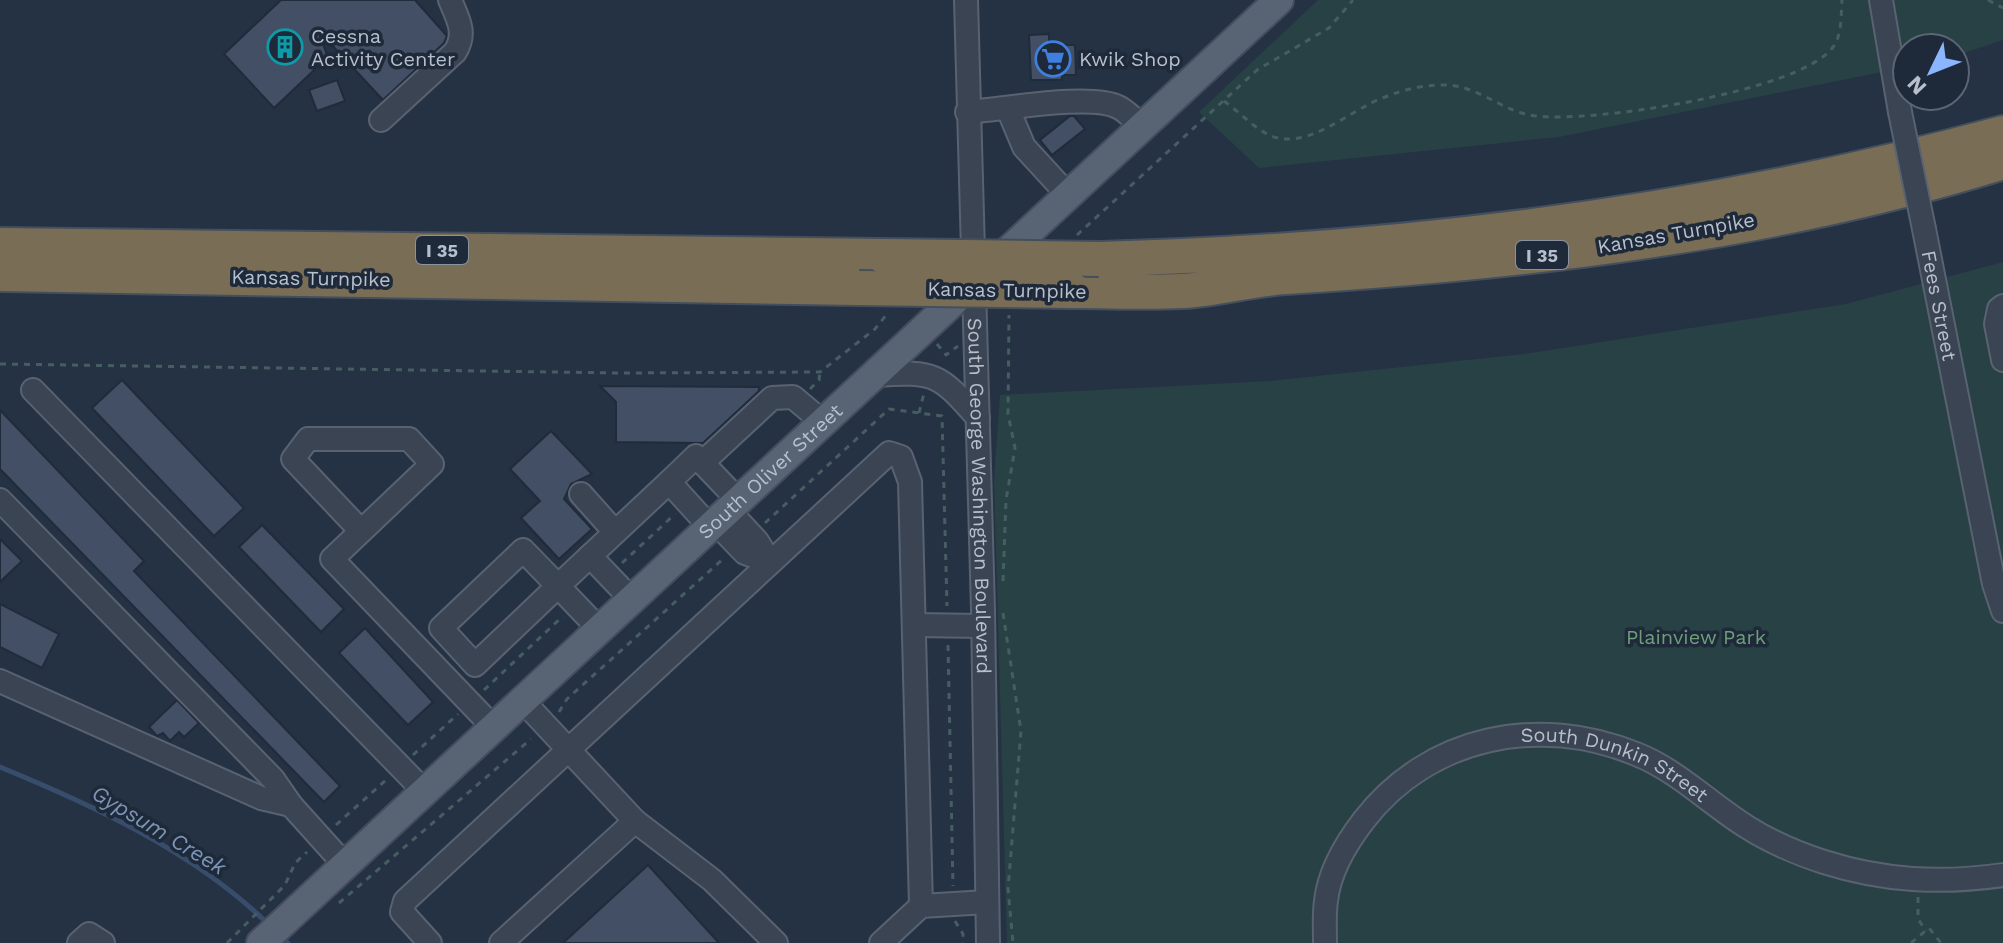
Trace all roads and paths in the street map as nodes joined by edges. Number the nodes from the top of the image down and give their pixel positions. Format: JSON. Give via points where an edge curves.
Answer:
{"nodes":[{"id":1,"x":450,"y":0,"type":"edge"},
{"id":2,"x":966,"y":0,"type":"edge"},
{"id":3,"x":1279,"y":0,"type":"edge"},
{"id":4,"x":1353,"y":0,"type":"edge"},
{"id":5,"x":1842,"y":0,"type":"edge"},
{"id":6,"x":1881,"y":0,"type":"edge"},
{"id":7,"x":1988,"y":0,"type":"edge"},
{"id":8,"x":2003,"y":8,"type":"edge"},
{"id":9,"x":1224,"y":101,"type":"junction"},
{"id":10,"x":1008,"y":109,"type":"junction"},
{"id":11,"x":967,"y":112,"type":"junction"},
{"id":12,"x":381,"y":120,"type":"dead end"},
{"id":13,"x":1143,"y":127,"type":"junction"},
{"id":14,"x":2003,"y":133,"type":"edge"},
{"id":15,"x":2003,"y":162,"type":"edge"},
{"id":16,"x":1069,"y":196,"type":"junction"},
{"id":17,"x":0,"y":245,"type":"edge"},
{"id":18,"x":1087,"y":248,"type":"junction"},
{"id":19,"x":0,"y":274,"type":"edge"},
{"id":20,"x":973,"y":285,"type":"junction"},
{"id":21,"x":2003,"y":306,"type":"edge"},
{"id":22,"x":890,"y":310,"type":"dead end"},
{"id":23,"x":1009,"y":310,"type":"dead end"},
{"id":24,"x":954,"y":349,"type":"dead end"},
{"id":25,"x":943,"y":351,"type":"dead end"},
{"id":26,"x":2003,"y":360,"type":"edge"},
{"id":27,"x":0,"y":364,"type":"edge"},
{"id":28,"x":820,"y":372,"type":"junction"},
{"id":29,"x":876,"y":375,"type":"junction"},
{"id":30,"x":926,"y":381,"type":"dead end"},
{"id":31,"x":33,"y":390,"type":"dead end"},
{"id":32,"x":797,"y":401,"type":"junction"},
{"id":33,"x":919,"y":413,"type":"junction"},
{"id":34,"x":978,"y":418,"type":"junction"},
{"id":35,"x":824,"y":423,"type":"junction"},
{"id":36,"x":702,"y":463,"type":"junction"},
{"id":37,"x":669,"y":482,"type":"junction"},
{"id":38,"x":581,"y":494,"type":"dead end"},
{"id":39,"x":0,"y":500,"type":"edge"},
{"id":40,"x":688,"y":502,"type":"junction"},
{"id":41,"x":724,"y":516,"type":"junction"},
{"id":42,"x":361,"y":531,"type":"junction"},
{"id":43,"x":615,"y":532,"type":"junction"},
{"id":44,"x":745,"y":540,"type":"junction"},
{"id":45,"x":590,"y":556,"type":"junction"},
{"id":46,"x":770,"y":562,"type":"junction"},
{"id":47,"x":1997,"y":568,"type":"edge"},
{"id":48,"x":608,"y":575,"type":"junction"},
{"id":49,"x":558,"y":586,"type":"junction"},
{"id":50,"x":1002,"y":589,"type":"dead end"},
{"id":51,"x":632,"y":600,"type":"junction"},
{"id":52,"x":1002,"y":604,"type":"dead end"},
{"id":53,"x":575,"y":606,"type":"junction"},
{"id":54,"x":2003,"y":611,"type":"edge"},
{"id":55,"x":915,"y":625,"type":"junction"},
{"id":56,"x":948,"y":625,"type":"junction"},
{"id":57,"x":983,"y":626,"type":"junction"},
{"id":58,"x":600,"y":630,"type":"junction"},
{"id":59,"x":0,"y":681,"type":"edge"},
{"id":60,"x":523,"y":701,"type":"junction"},
{"id":61,"x":471,"y":702,"type":"junction"},
{"id":62,"x":546,"y":726,"type":"junction"},
{"id":63,"x":494,"y":728,"type":"junction"},
{"id":64,"x":569,"y":751,"type":"junction"},
{"id":65,"x":400,"y":767,"type":"junction"},
{"id":66,"x":425,"y":792,"type":"junction"},
{"id":67,"x":291,"y":805,"type":"junction"},
{"id":68,"x":635,"y":821,"type":"junction"},
{"id":69,"x":321,"y":839,"type":"junction"},
{"id":70,"x":345,"y":865,"type":"junction"},
{"id":71,"x":2003,"y":875,"type":"edge"},
{"id":72,"x":1919,"y":880,"type":"junction"},
{"id":73,"x":987,"y":902,"type":"junction"},
{"id":74,"x":286,"y":903,"type":"junction"},
{"id":75,"x":954,"y":903,"type":"junction"},
{"id":76,"x":335,"y":906,"type":"dead end"},
{"id":77,"x":921,"y":906,"type":"junction"},
{"id":78,"x":1926,"y":931,"type":"junction"},
{"id":79,"x":79,"y":943,"type":"edge"},
{"id":80,"x":103,"y":943,"type":"edge"},
{"id":81,"x":227,"y":943,"type":"edge"},
{"id":82,"x":261,"y":943,"type":"edge"},
{"id":83,"x":430,"y":943,"type":"edge"},
{"id":84,"x":501,"y":943,"type":"edge"},
{"id":85,"x":776,"y":943,"type":"edge"},
{"id":86,"x":881,"y":943,"type":"edge"},
{"id":87,"x":963,"y":943,"type":"edge"},
{"id":88,"x":988,"y":943,"type":"edge"},
{"id":89,"x":1013,"y":943,"type":"edge"},
{"id":90,"x":1325,"y":943,"type":"edge"},
{"id":91,"x":1911,"y":943,"type":"edge"},
{"id":92,"x":1941,"y":943,"type":"edge"}],
"edges":[{"from":1,"to":12,"type":"street","via":[[462,41]]},
{"from":2,"to":11,"type":"street","name":"South George Washington Boulevard"},
{"from":3,"to":13,"type":"main road","name":"South Oliver Street"},
{"from":4,"to":9,"type":"path","via":[[1329,28],[1257,70]]},
{"from":5,"to":9,"type":"path","via":[[1835,46],[1819,61],[1726,94],[1665,107],[1534,116],[1450,85],[1419,86],[1383,97],[1321,130],[1281,139]]},
{"from":6,"to":47,"type":"street","name":"Fees Street","bridge":true},
{"from":7,"to":8,"type":"path"},
{"from":9,"to":18,"type":"path"},
{"from":10,"to":11,"type":"street"},
{"from":10,"to":13,"type":"street","via":[[1105,103],[1119,107]]},
{"from":10,"to":16,"type":"street","via":[[1024,147]]},
{"from":11,"to":20,"type":"street","name":"South George Washington Boulevard"},
{"from":13,"to":16,"type":"main road","name":"South Oliver Street"},
{"from":14,"to":18,"type":"highway","name":"Kansas Turnpike","number":"I 35","via":[[1788,185],[1507,230],[1192,256]]},
{"from":15,"to":19,"type":"highway","name":"Kansas Turnpike","number":"I 35","bridge":true,"via":[[1746,222],[1497,261],[1281,277],[1185,291]]},
{"from":16,"to":20,"type":"main road","name":"South Oliver Street"},
{"from":17,"to":18,"type":"highway","name":"Kansas Turnpike","number":"I 35","bridge":true,"via":[[883,256]]},
{"from":20,"to":29,"type":"main road","name":"South Oliver Street"},
{"from":20,"to":34,"type":"street","name":"South George Washington Boulevard"},
{"from":21,"to":26,"type":"street","via":[[1996,324]]},
{"from":22,"to":28,"type":"path","via":[[875,329]]},
{"from":23,"to":50,"type":"path","via":[[1008,414],[1015,448],[1006,500]]},
{"from":24,"to":25,"type":"path","via":[[946,355]]},
{"from":27,"to":28,"type":"path"},
{"from":28,"to":32,"type":"path","via":[[819,380]]},
{"from":29,"to":34,"type":"street","via":[[929,374],[949,386]]},
{"from":29,"to":35,"type":"main road","name":"South Oliver Street"},
{"from":30,"to":33,"type":"path"},
{"from":31,"to":65,"type":"street"},
{"from":32,"to":35,"type":"street"},
{"from":32,"to":36,"type":"street","via":[[772,398]]},
{"from":33,"to":44,"type":"path","via":[[889,409]]},
{"from":33,"to":56,"type":"path","via":[[942,416]]},
{"from":34,"to":57,"type":"street","name":"South George Washington Boulevard"},
{"from":35,"to":41,"type":"main road","name":"South Oliver Street"},
{"from":36,"to":37,"type":"street","via":[[696,456]]},
{"from":36,"to":41,"type":"street"},
{"from":37,"to":40,"type":"street"},
{"from":37,"to":43,"type":"street"},
{"from":38,"to":43,"type":"street"},
{"from":39,"to":67,"type":"street","via":[[273,779]]},
{"from":40,"to":41,"type":"street"},
{"from":40,"to":48,"type":"path"},
{"from":41,"to":44,"type":"street"},
{"from":41,"to":51,"type":"main road","name":"South Oliver Street"},
{"from":42,"to":42,"type":"street","via":[[432,464],[409,439],[308,439],[293,459]]},
{"from":42,"to":61,"type":"street","via":[[332,559]]},
{"from":43,"to":45,"type":"street"},
{"from":44,"to":46,"type":"street","via":[[745,553]]},
{"from":44,"to":62,"type":"path","via":[[567,699]]},
{"from":45,"to":48,"type":"street"},
{"from":45,"to":49,"type":"street"},
{"from":46,"to":55,"type":"street","via":[[883,456],[894,453],[901,457],[910,482]]},
{"from":46,"to":64,"type":"street"},
{"from":47,"to":54,"type":"street","name":"Fees Street"},
{"from":48,"to":51,"type":"street"},
{"from":49,"to":49,"type":"street","via":[[475,665],[441,628],[523,550]]},
{"from":49,"to":53,"type":"street"},
{"from":51,"to":58,"type":"main road","name":"South Oliver Street"},
{"from":52,"to":89,"type":"path","via":[[1021,731],[1008,889]]},
{"from":53,"to":58,"type":"street"},
{"from":53,"to":61,"type":"path"},
{"from":55,"to":56,"type":"street"},
{"from":55,"to":77,"type":"street"},
{"from":56,"to":57,"type":"street"},
{"from":56,"to":75,"type":"path"},
{"from":57,"to":73,"type":"street","name":"South George Washington Boulevard"},
{"from":58,"to":60,"type":"main road","name":"South Oliver Street"},
{"from":59,"to":67,"type":"street","via":[[261,798]]},
{"from":60,"to":62,"type":"street"},
{"from":60,"to":63,"type":"main road","name":"South Oliver Street"},
{"from":61,"to":63,"type":"street"},
{"from":61,"to":65,"type":"path"},
{"from":62,"to":64,"type":"street"},
{"from":62,"to":76,"type":"path"},
{"from":63,"to":66,"type":"main road","name":"South Oliver Street"},
{"from":64,"to":68,"type":"street"},
{"from":64,"to":83,"type":"street","via":[[405,901],[402,912]]},
{"from":65,"to":66,"type":"street"},
{"from":65,"to":69,"type":"path"},
{"from":66,"to":70,"type":"main road","name":"South Oliver Street"},
{"from":67,"to":69,"type":"street"},
{"from":68,"to":84,"type":"street"},
{"from":68,"to":85,"type":"street","via":[[712,880]]},
{"from":69,"to":70,"type":"street"},
{"from":69,"to":74,"type":"path","via":[[295,863],[285,885]]},
{"from":70,"to":74,"type":"main road","name":"South Oliver Street"},
{"from":71,"to":72,"type":"street","name":"South Dunkin Street","via":[[1956,882]]},
{"from":72,"to":78,"type":"path","via":[[1917,915]]},
{"from":72,"to":90,"type":"street","name":"South Dunkin Street","via":[[1822,861],[1748,828],[1639,755],[1589,738],[1542,733],[1456,750],[1427,762],[1382,797],[1347,842],[1326,898]]},
{"from":73,"to":75,"type":"street"},
{"from":73,"to":88,"type":"street","name":"South George Washington Boulevard"},
{"from":74,"to":81,"type":"path"},
{"from":74,"to":82,"type":"main road","name":"South Oliver Street"},
{"from":75,"to":77,"type":"street"},
{"from":75,"to":87,"type":"path"},
{"from":77,"to":86,"type":"street"},
{"from":78,"to":91,"type":"path"},
{"from":78,"to":92,"type":"path","via":[[1929,928]]},
{"from":79,"to":80,"type":"street","via":[[89,934]]}]}
